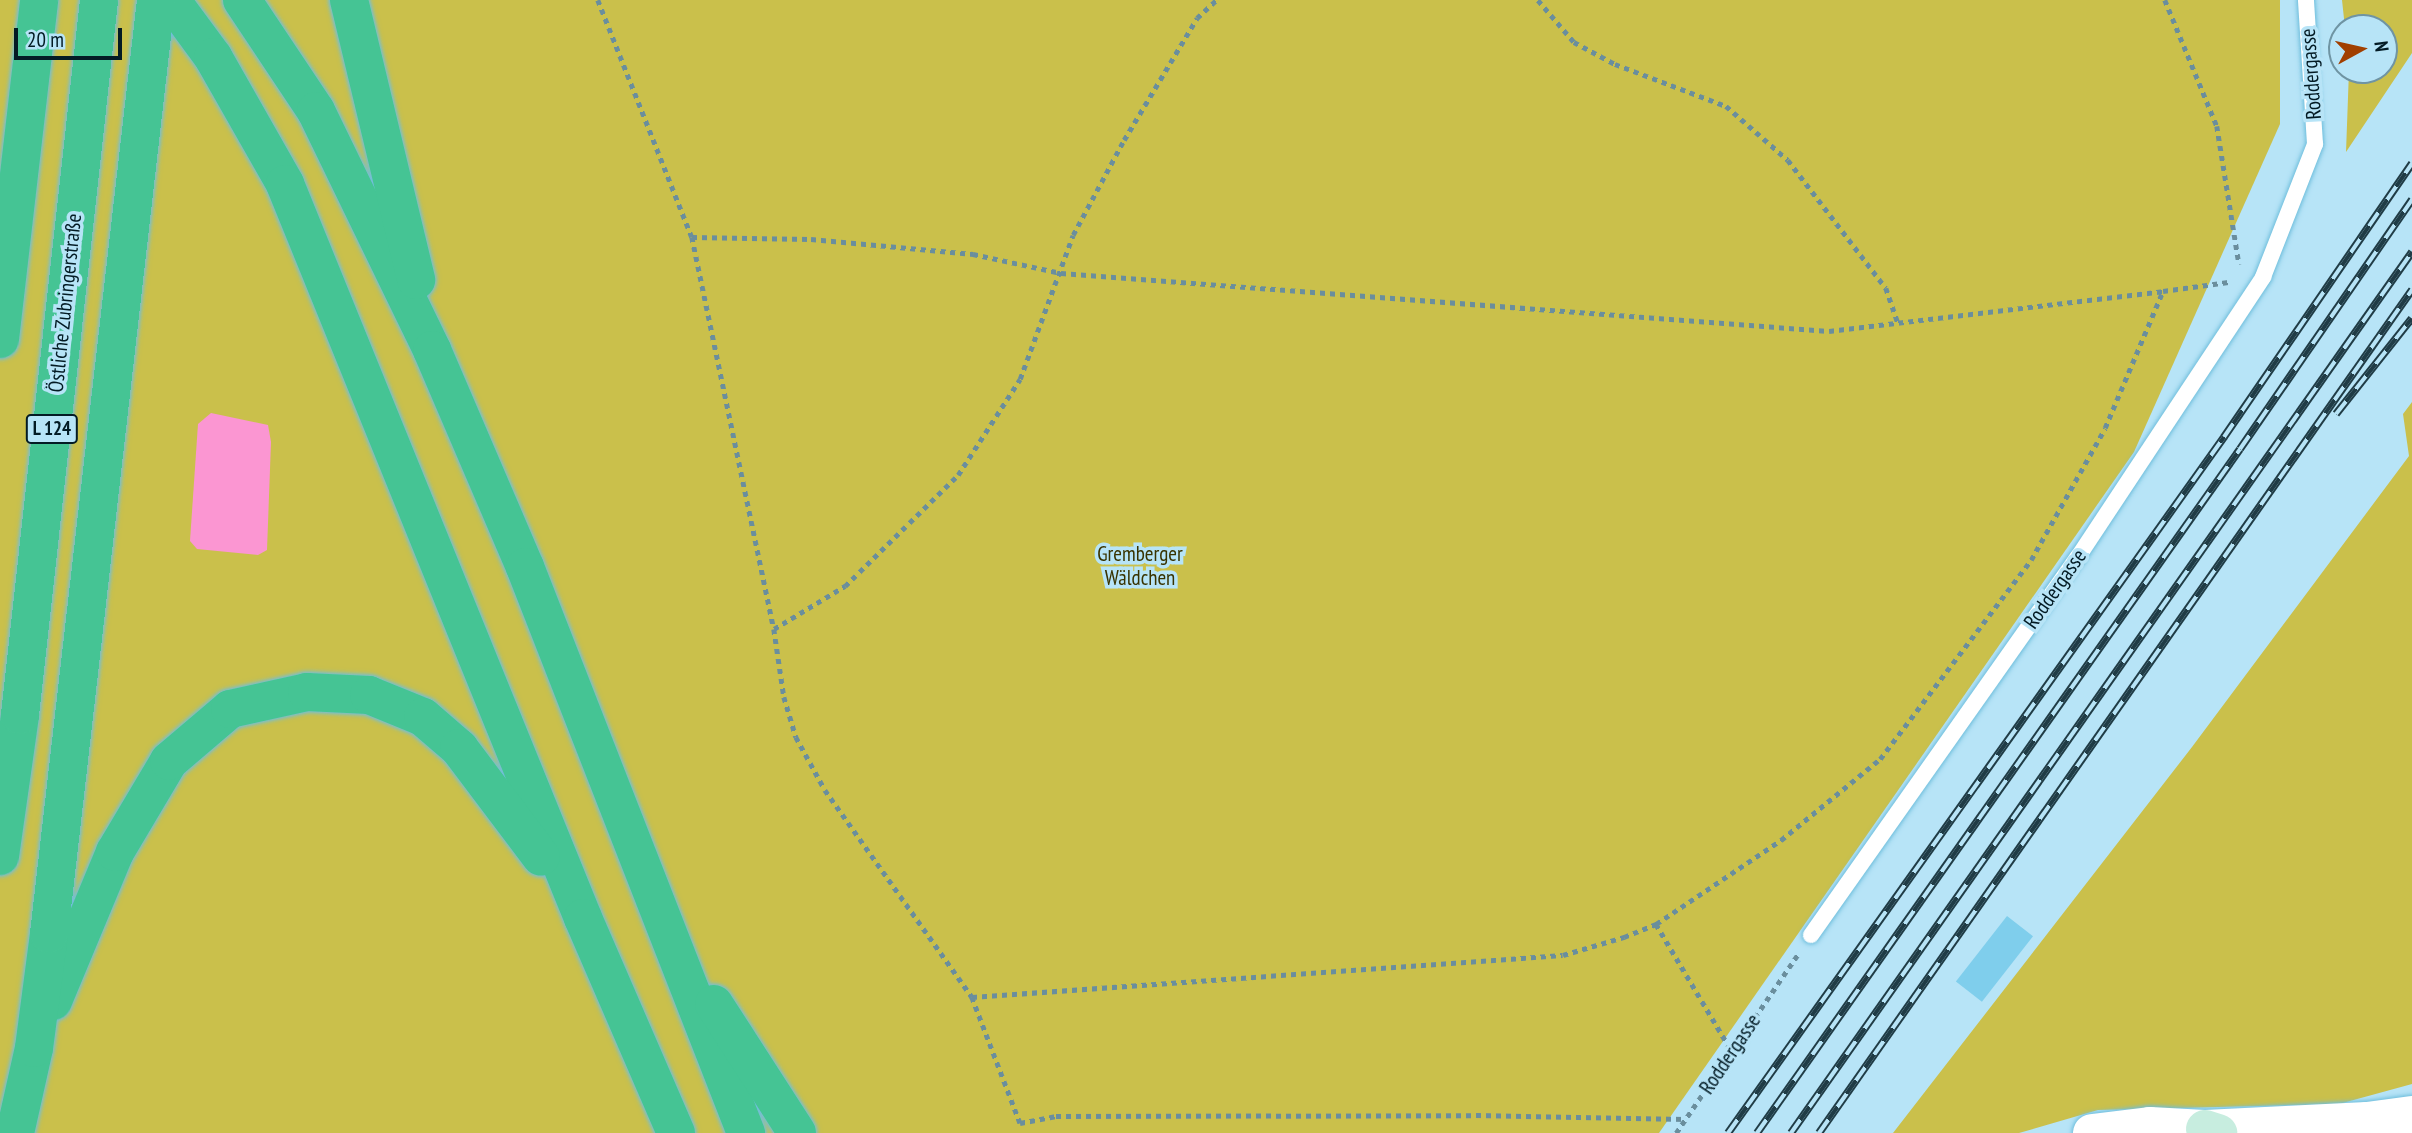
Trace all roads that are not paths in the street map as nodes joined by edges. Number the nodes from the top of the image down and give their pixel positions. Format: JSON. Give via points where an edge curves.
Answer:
{"nodes":[{"id":1,"x":39,"y":0,"type":"edge"},
{"id":2,"x":99,"y":0,"type":"edge"},
{"id":3,"x":156,"y":0,"type":"edge"},
{"id":4,"x":171,"y":0,"type":"edge"},
{"id":5,"x":242,"y":0,"type":"edge"},
{"id":6,"x":349,"y":0,"type":"edge"},
{"id":7,"x":2306,"y":0,"type":"edge"},
{"id":8,"x":0,"y":339,"type":"edge"},
{"id":9,"x":432,"y":350,"type":"junction"},
{"id":10,"x":0,"y":856,"type":"edge"},
{"id":11,"x":583,"y":918,"type":"junction"},
{"id":12,"x":1811,"y":934,"type":"road end"},
{"id":13,"x":671,"y":937,"type":"junction"},
{"id":14,"x":34,"y":1048,"type":"junction"},
{"id":15,"x":2412,"y":1115,"type":"edge"},
{"id":16,"x":2211,"y":1131,"type":"edge"},
{"id":17,"x":15,"y":1133,"type":"edge"},
{"id":18,"x":676,"y":1133,"type":"edge"},
{"id":19,"x":746,"y":1133,"type":"edge"},
{"id":20,"x":797,"y":1133,"type":"edge"},
{"id":21,"x":2092,"y":1133,"type":"edge"}],
"edges":[{"from":1,"to":8,"type":"highway"},
{"from":2,"to":10,"type":"highway","name":"Östliche Zubringerstraße","number":"L 124","via":[[20,715]]},
{"from":3,"to":14,"type":"highway"},
{"from":4,"to":11,"type":"highway","via":[[213,57],[285,184]]},
{"from":5,"to":9,"type":"highway","via":[[316,111]]},
{"from":6,"to":9,"type":"highway"},
{"from":7,"to":12,"type":"lane","name":"Roddergasse","via":[[2315,144],[2263,277],[2078,557]]},
{"from":9,"to":13,"type":"highway","via":[[525,567]]},
{"from":11,"to":14,"type":"highway","via":[[485,780],[459,748],[423,717],[369,695],[319,692],[230,709],[169,761],[115,852]]},
{"from":11,"to":18,"type":"highway"},
{"from":13,"to":19,"type":"highway"},
{"from":13,"to":20,"type":"highway"},
{"from":14,"to":17,"type":"highway"},
{"from":15,"to":16,"type":"street"},
{"from":16,"to":21,"type":"street","via":[[2150,1126]]}]}
